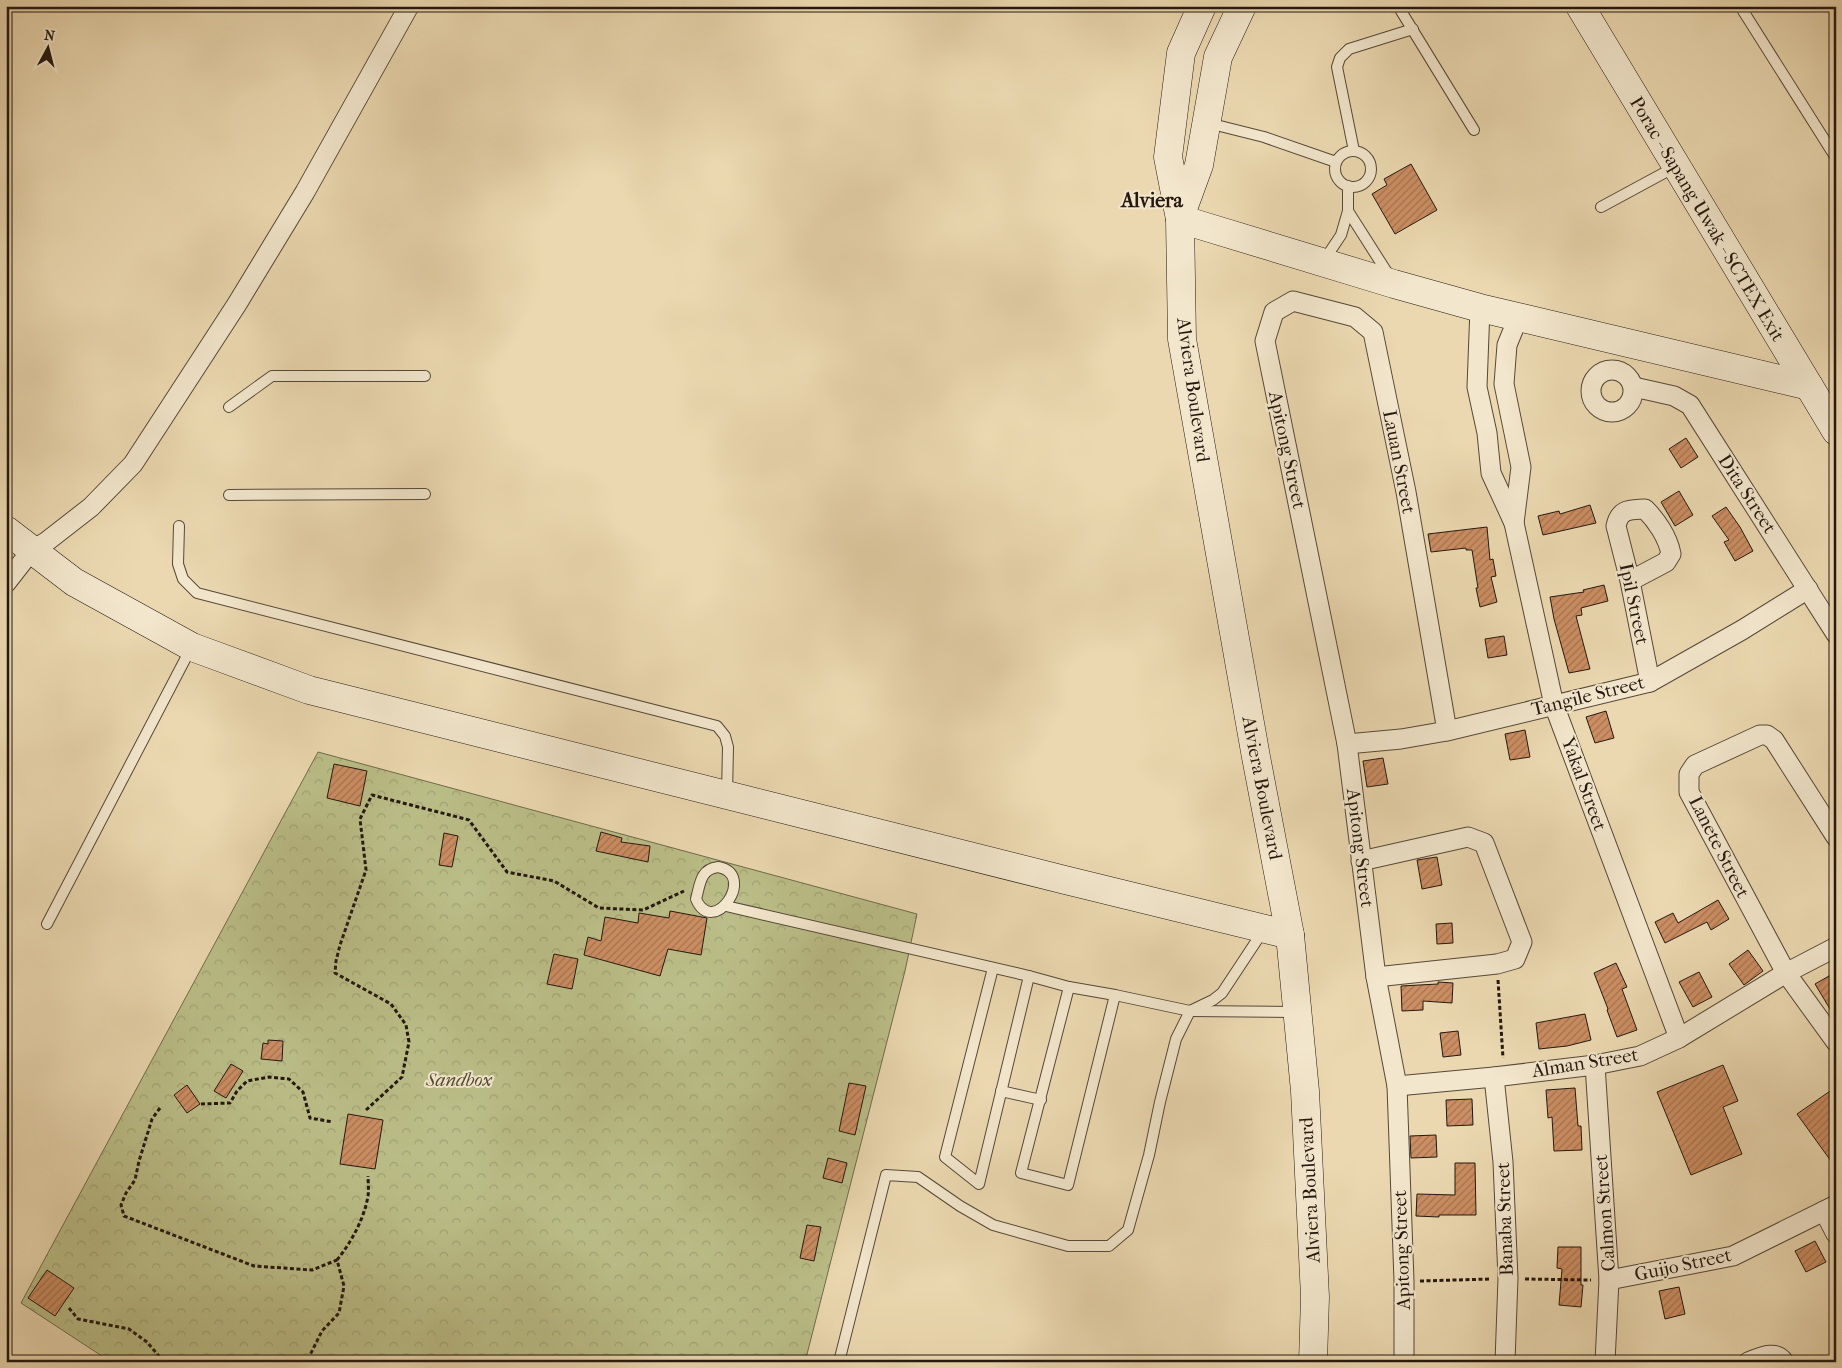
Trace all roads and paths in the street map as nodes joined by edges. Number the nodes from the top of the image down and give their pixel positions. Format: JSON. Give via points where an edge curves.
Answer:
{"nodes":[{"id":1,"x":409,"y":6,"type":"edge"},
{"id":2,"x":1202,"y":6,"type":"edge"},
{"id":3,"x":1242,"y":6,"type":"edge"},
{"id":4,"x":1398,"y":6,"type":"edge"},
{"id":5,"x":1580,"y":6,"type":"edge"},
{"id":6,"x":1740,"y":6,"type":"edge"},
{"id":7,"x":1413,"y":30,"type":"junction"},
{"id":8,"x":1206,"y":123,"type":"junction"},
{"id":9,"x":1474,"y":130,"type":"dead end"},
{"id":10,"x":1354,"y":151,"type":"junction"},
{"id":11,"x":1836,"y":158,"type":"edge"},
{"id":12,"x":1336,"y":162,"type":"junction"},
{"id":13,"x":1675,"y":167,"type":"junction"},
{"id":14,"x":1348,"y":186,"type":"junction"},
{"id":15,"x":1601,"y":207,"type":"dead end"},
{"id":16,"x":1348,"y":211,"type":"junction"},
{"id":17,"x":1180,"y":219,"type":"junction"},
{"id":18,"x":1322,"y":262,"type":"junction"},
{"id":19,"x":1394,"y":284,"type":"junction"},
{"id":20,"x":1480,"y":308,"type":"junction"},
{"id":21,"x":1518,"y":318,"type":"junction"},
{"id":22,"x":1265,"y":341,"type":"joint"},
{"id":23,"x":425,"y":376,"type":"dead end"},
{"id":24,"x":1808,"y":386,"type":"junction"},
{"id":25,"x":1634,"y":387,"type":"dead end"},
{"id":26,"x":229,"y":407,"type":"dead end"},
{"id":27,"x":1512,"y":428,"type":"junction"},
{"id":28,"x":1836,"y":431,"type":"edge"},
{"id":29,"x":1486,"y":433,"type":"junction"},
{"id":30,"x":425,"y":494,"type":"dead end"},
{"id":31,"x":229,"y":495,"type":"dead end"},
{"id":32,"x":1514,"y":522,"type":"junction"},
{"id":33,"x":179,"y":526,"type":"dead end"},
{"id":34,"x":6,"y":530,"type":"edge"},
{"id":35,"x":31,"y":551,"type":"junction"},
{"id":36,"x":1630,"y":581,"type":"junction"},
{"id":37,"x":6,"y":583,"type":"edge"},
{"id":38,"x":1808,"y":589,"type":"junction"},
{"id":39,"x":1836,"y":634,"type":"edge"},
{"id":40,"x":192,"y":647,"type":"junction"},
{"id":41,"x":1650,"y":682,"type":"junction"},
{"id":42,"x":1554,"y":705,"type":"junction"},
{"id":43,"x":1447,"y":731,"type":"junction"},
{"id":44,"x":1347,"y":744,"type":"junction"},
{"id":45,"x":727,"y":795,"type":"junction"},
{"id":46,"x":1836,"y":837,"type":"edge"},
{"id":47,"x":1362,"y":861,"type":"junction"},
{"id":48,"x":700,"y":883,"type":"junction"},
{"id":49,"x":726,"y":906,"type":"junction"},
{"id":50,"x":48,"y":924,"type":"dead end"},
{"id":51,"x":1264,"y":930,"type":"junction"},
{"id":52,"x":1290,"y":935,"type":"junction"},
{"id":53,"x":1836,"y":947,"type":"edge"},
{"id":54,"x":1497,"y":964,"type":"junction"},
{"id":55,"x":993,"y":968,"type":"junction"},
{"id":56,"x":1786,"y":973,"type":"junction"},
{"id":57,"x":1030,"y":976,"type":"junction"},
{"id":58,"x":1376,"y":977,"type":"junction"},
{"id":59,"x":1069,"y":988,"type":"junction"},
{"id":60,"x":1115,"y":995,"type":"junction"},
{"id":61,"x":1190,"y":1011,"type":"junction"},
{"id":62,"x":1297,"y":1012,"type":"junction"},
{"id":63,"x":1678,"y":1038,"type":"junction"},
{"id":64,"x":1836,"y":1042,"type":"edge"},
{"id":65,"x":1595,"y":1065,"type":"junction"},
{"id":66,"x":1494,"y":1077,"type":"junction"},
{"id":67,"x":1397,"y":1086,"type":"junction"},
{"id":68,"x":1002,"y":1092,"type":"junction"},
{"id":69,"x":1041,"y":1100,"type":"junction"},
{"id":70,"x":201,"y":1104,"type":"dead end"},
{"id":71,"x":160,"y":1108,"type":"dead end"},
{"id":72,"x":366,"y":1110,"type":"dead end"},
{"id":73,"x":333,"y":1122,"type":"dead end"},
{"id":74,"x":368,"y":1176,"type":"dead end"},
{"id":75,"x":1830,"y":1208,"type":"edge"},
{"id":76,"x":1836,"y":1234,"type":"edge"},
{"id":77,"x":338,"y":1260,"type":"junction"},
{"id":78,"x":1609,"y":1280,"type":"junction"},
{"id":79,"x":69,"y":1308,"type":"dead end"},
{"id":80,"x":164,"y":1362,"type":"edge"},
{"id":81,"x":310,"y":1362,"type":"edge"},
{"id":82,"x":839,"y":1362,"type":"edge"},
{"id":83,"x":1313,"y":1362,"type":"edge"},
{"id":84,"x":1404,"y":1362,"type":"edge"},
{"id":85,"x":1505,"y":1362,"type":"edge"},
{"id":86,"x":1604,"y":1362,"type":"edge"},
{"id":87,"x":1748,"y":1362,"type":"edge"},
{"id":88,"x":1784,"y":1362,"type":"edge"}],
"edges":[{"from":1,"to":35,"type":"street","via":[[305,192],[133,464],[92,507]]},
{"from":2,"to":17,"type":"street","via":[[1181,53],[1168,157]]},
{"from":3,"to":8,"type":"street","via":[[1218,58]]},
{"from":4,"to":7,"type":"lane"},
{"from":5,"to":13,"type":"street","name":"Porac - Sapang Uwak - SCTEX Exit"},
{"from":6,"to":11,"type":"lane"},
{"from":7,"to":9,"type":"lane"},
{"from":7,"to":10,"type":"lane","via":[[1349,49],[1340,58],[1338,67]]},
{"from":8,"to":12,"type":"lane","via":[[1264,137]]},
{"from":8,"to":17,"type":"street","via":[[1199,165]]},
{"from":10,"to":12,"type":"lane","via":[[1347,152]]},
{"from":10,"to":14,"type":"lane","via":[[1367,158],[1370,172],[1362,184]]},
{"from":12,"to":14,"type":"lane","via":[[1337,177]]},
{"from":13,"to":15,"type":"lane"},
{"from":13,"to":24,"type":"street","name":"Porac - Sapang Uwak - SCTEX Exit"},
{"from":14,"to":16,"type":"lane"},
{"from":16,"to":18,"type":"lane","via":[[1341,235]]},
{"from":16,"to":19,"type":"lane"},
{"from":17,"to":18,"type":"street"},
{"from":17,"to":52,"type":"street","name":"Alviera Boulevard","via":[[1182,339]]},
{"from":18,"to":19,"type":"street"},
{"from":19,"to":20,"type":"street"},
{"from":20,"to":21,"type":"street"},
{"from":20,"to":29,"type":"street","name":"Yakal Street","via":[[1476,387]]},
{"from":21,"to":24,"type":"street"},
{"from":21,"to":27,"type":"street","name":"Yakal Street","via":[[1507,345],[1504,384]]},
{"from":22,"to":43,"type":"street","name":"Lauan Street","via":[[1274,312],[1292,301],[1355,318],[1373,332],[1406,492]]},
{"from":22,"to":44,"type":"street","name":"Apitong Street"},
{"from":23,"to":26,"type":"lane","via":[[272,376]]},
{"from":24,"to":28,"type":"street","name":"Porac - Sapang Uwak - SCTEX Exit"},
{"from":25,"to":38,"type":"street","name":"Dita Street","via":[[1674,396],[1690,405]]},
{"from":27,"to":29,"type":"street"},
{"from":27,"to":32,"type":"street","name":"Yakal Street","via":[[1521,468]]},
{"from":29,"to":32,"type":"street","name":"Yakal Street","via":[[1491,473]]},
{"from":30,"to":31,"type":"lane"},
{"from":32,"to":42,"type":"street","name":"Yakal Street"},
{"from":33,"to":45,"type":"lane","via":[[178,564],[183,579],[197,593],[717,726],[728,747]]},
{"from":34,"to":35,"type":"street"},
{"from":35,"to":37,"type":"street"},
{"from":35,"to":40,"type":"street","via":[[74,582]]},
{"from":36,"to":36,"type":"street","name":"Ipil Street","via":[[1666,562],[1671,554],[1669,545],[1645,508],[1626,510],[1618,517],[1616,526]]},
{"from":36,"to":41,"type":"street","name":"Ipil Street"},
{"from":38,"to":39,"type":"street","name":"Dita Street"},
{"from":38,"to":41,"type":"street","name":"Tangile Street"},
{"from":40,"to":45,"type":"street","via":[[309,690]]},
{"from":40,"to":50,"type":"lane"},
{"from":41,"to":42,"type":"street","name":"Tangile Street"},
{"from":42,"to":43,"type":"street","name":"Tangile Street"},
{"from":42,"to":63,"type":"street","name":"Yakal Street"},
{"from":43,"to":44,"type":"street","name":"Tangile Street"},
{"from":44,"to":47,"type":"street","name":"Apitong Street"},
{"from":45,"to":51,"type":"street"},
{"from":46,"to":56,"type":"street","name":"Lanete Street","via":[[1774,740],[1767,735],[1760,735],[1695,765],[1689,774],[1689,792]]},
{"from":47,"to":54,"type":"street","via":[[1468,837],[1484,842],[1522,942],[1515,959]]},
{"from":47,"to":58,"type":"street","name":"Apitong Street"},
{"from":48,"to":49,"type":"lane","via":[[696,899],[702,908],[717,912]]},
{"from":48,"to":49,"type":"lane","via":[[708,870],[718,867],[728,871],[734,885]]},
{"from":48,"to":72,"type":"path","via":[[643,910],[599,908],[554,881],[508,872],[469,820],[372,796],[360,819],[366,870],[340,946],[335,973],[391,1004],[406,1025],[409,1042],[402,1077]]},
{"from":49,"to":55,"type":"lane"},
{"from":51,"to":52,"type":"street"},
{"from":51,"to":61,"type":"lane","via":[[1222,993]]},
{"from":52,"to":62,"type":"street","name":"Alviera Boulevard"},
{"from":53,"to":56,"type":"street","name":"Alman Street"},
{"from":54,"to":58,"type":"street"},
{"from":54,"to":66,"type":"path","via":[[1503,1061]]},
{"from":55,"to":57,"type":"lane"},
{"from":55,"to":68,"type":"lane","via":[[945,1157],[979,1184]]},
{"from":56,"to":63,"type":"street","name":"Alman Street"},
{"from":56,"to":64,"type":"street"},
{"from":57,"to":59,"type":"lane"},
{"from":57,"to":68,"type":"lane"},
{"from":58,"to":67,"type":"street","name":"Apitong Street"},
{"from":59,"to":60,"type":"lane"},
{"from":59,"to":69,"type":"lane"},
{"from":60,"to":61,"type":"lane"},
{"from":60,"to":69,"type":"lane","via":[[1068,1185],[1021,1173]]},
{"from":61,"to":62,"type":"lane"},
{"from":61,"to":82,"type":"lane","via":[[1176,1039],[1128,1230],[1109,1246],[1068,1246],[993,1225],[918,1178],[886,1175]]},
{"from":62,"to":83,"type":"street","name":"Alviera Boulevard","via":[[1305,1091],[1315,1297]]},
{"from":63,"to":65,"type":"street","name":"Alman Street","via":[[1640,1056]]},
{"from":65,"to":66,"type":"street","name":"Alman Street"},
{"from":65,"to":78,"type":"street","name":"Calmon Street"},
{"from":66,"to":67,"type":"street","name":"Alman Street"},
{"from":66,"to":85,"type":"street","name":"Banaba Street","via":[[1503,1162],[1508,1278]]},
{"from":67,"to":84,"type":"street","name":"Apitong Street"},
{"from":68,"to":69,"type":"lane"},
{"from":70,"to":73,"type":"path","via":[[230,1103],[247,1081],[269,1077],[289,1079],[303,1092],[310,1118]]},
{"from":71,"to":77,"type":"path","via":[[152,1119],[135,1180],[121,1204],[124,1216],[254,1266],[312,1270]]},
{"from":74,"to":77,"type":"path","via":[[368,1195],[361,1218]]},
{"from":75,"to":76,"type":"street"},
{"from":75,"to":78,"type":"street","name":"Guijo Street","via":[[1733,1256]]},
{"from":77,"to":81,"type":"path","via":[[344,1286],[339,1313],[322,1331],[310,1355]]},
{"from":78,"to":86,"type":"street","name":"Calmon Street"},
{"from":79,"to":80,"type":"path","via":[[78,1319],[129,1330],[147,1342]]},
{"from":87,"to":88,"type":"street","via":[[1773,1355]]}]}
